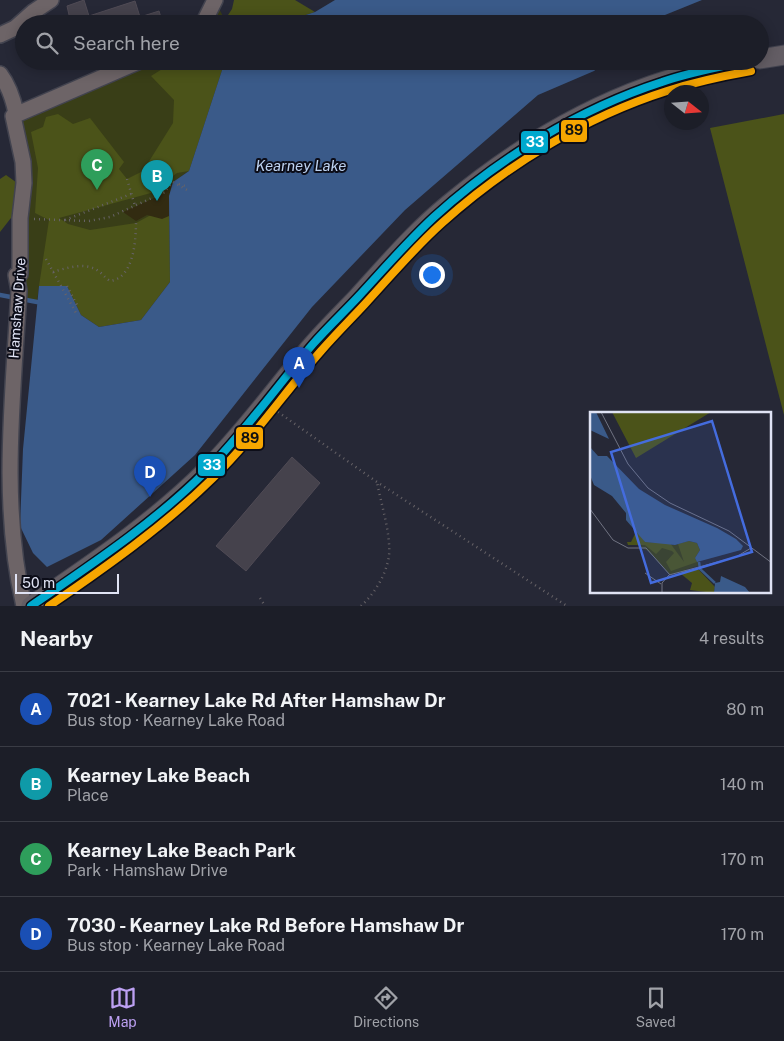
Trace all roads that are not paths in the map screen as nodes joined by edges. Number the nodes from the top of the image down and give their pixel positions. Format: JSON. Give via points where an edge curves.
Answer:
{"nodes":[{"id":1,"x":51,"y":0,"type":"edge"},
{"id":2,"x":215,"y":0,"type":"edge"},
{"id":3,"x":30,"y":15,"type":"edge"},
{"id":4,"x":208,"y":15,"type":"edge"},
{"id":5,"x":15,"y":28,"type":"edge"},
{"id":6,"x":0,"y":35,"type":"edge"},
{"id":7,"x":784,"y":55,"type":"edge"},
{"id":8,"x":769,"y":58,"type":"edge"},
{"id":9,"x":119,"y":70,"type":"edge"},
{"id":10,"x":708,"y":70,"type":"edge"},
{"id":11,"x":0,"y":74,"type":"edge"},
{"id":12,"x":13,"y":116,"type":"junction"},
{"id":13,"x":24,"y":606,"type":"edge"},
{"id":14,"x":31,"y":606,"type":"edge"}],
"edges":[{"from":1,"to":3,"type":"street"},
{"from":2,"to":4,"type":"street"},
{"from":5,"to":6,"type":"street"},
{"from":7,"to":8,"type":"main road"},
{"from":9,"to":12,"type":"street"},
{"from":10,"to":14,"type":"main road","via":[[651,85],[608,103],[529,145],[488,173],[410,240],[306,353],[206,471],[157,516]]},
{"from":11,"to":12,"type":"street","name":"Hamshaw Drive","via":[[13,98],[16,113]]},
{"from":12,"to":13,"type":"street","name":"Hamshaw Drive","via":[[24,183],[20,274],[16,275],[18,311],[3,460],[3,509],[8,555]]}]}
